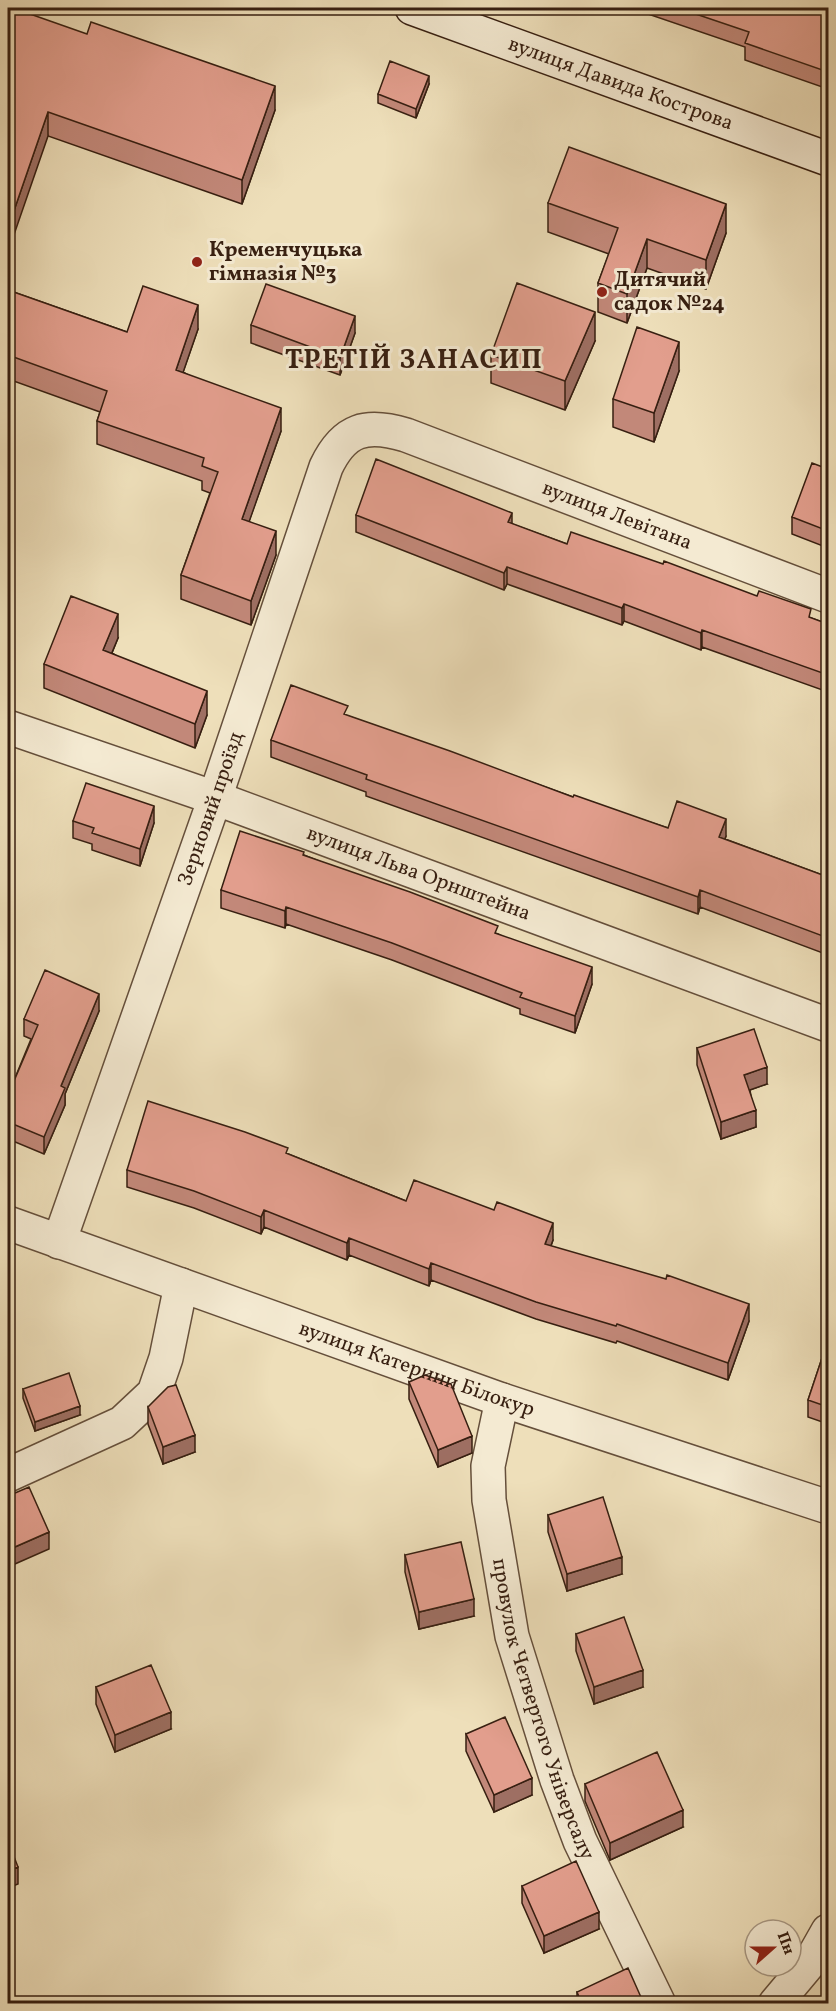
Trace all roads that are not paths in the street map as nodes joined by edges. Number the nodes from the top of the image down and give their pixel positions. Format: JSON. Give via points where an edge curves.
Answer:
{"nodes":[{"id":1,"x":412,"y":8,"type":"edge"},
{"id":2,"x":828,"y":159,"type":"edge"},
{"id":3,"x":406,"y":435,"type":"joint"},
{"id":4,"x":828,"y":596,"type":"edge"},
{"id":5,"x":8,"y":727,"type":"edge"},
{"id":6,"x":215,"y":798,"type":"junction"},
{"id":7,"x":828,"y":1025,"type":"edge"},
{"id":8,"x":8,"y":1223,"type":"edge"},
{"id":9,"x":60,"y":1242,"type":"junction"},
{"id":10,"x":181,"y":1285,"type":"junction"},
{"id":11,"x":502,"y":1400,"type":"junction"},
{"id":12,"x":8,"y":1474,"type":"edge"},
{"id":13,"x":828,"y":1507,"type":"edge"},
{"id":14,"x":828,"y":1931,"type":"edge"},
{"id":15,"x":659,"y":2004,"type":"edge"},
{"id":16,"x":775,"y":2004,"type":"edge"}],
"edges":[{"from":1,"to":2,"type":"street","name":"вулиця Давида Кострова"},
{"from":3,"to":4,"type":"street","name":"вулиця Левітана"},
{"from":3,"to":6,"type":"street","name":"Зерновий проїзд","via":[[373,428],[355,432],[332,454]]},
{"from":5,"to":6,"type":"street","name":"вулиця Льва Орнштейна"},
{"from":6,"to":7,"type":"street","name":"вулиця Льва Орнштейна"},
{"from":6,"to":9,"type":"street","name":"Зерновий проїзд"},
{"from":8,"to":9,"type":"street","name":"вулиця Катерини Білокур"},
{"from":9,"to":10,"type":"street","name":"вулиця Катерини Білокур"},
{"from":10,"to":11,"type":"street","name":"вулиця Катерини Білокур"},
{"from":10,"to":12,"type":"street","via":[[166,1358],[154,1393],[122,1423]]},
{"from":11,"to":13,"type":"street","name":"вулиця Катерини Білокур"},
{"from":11,"to":15,"type":"street","name":"провулок Четвертого Універсалу","via":[[488,1466],[489,1500],[512,1636],[580,1841]]},
{"from":14,"to":16,"type":"street","via":[[811,1961]]}]}
